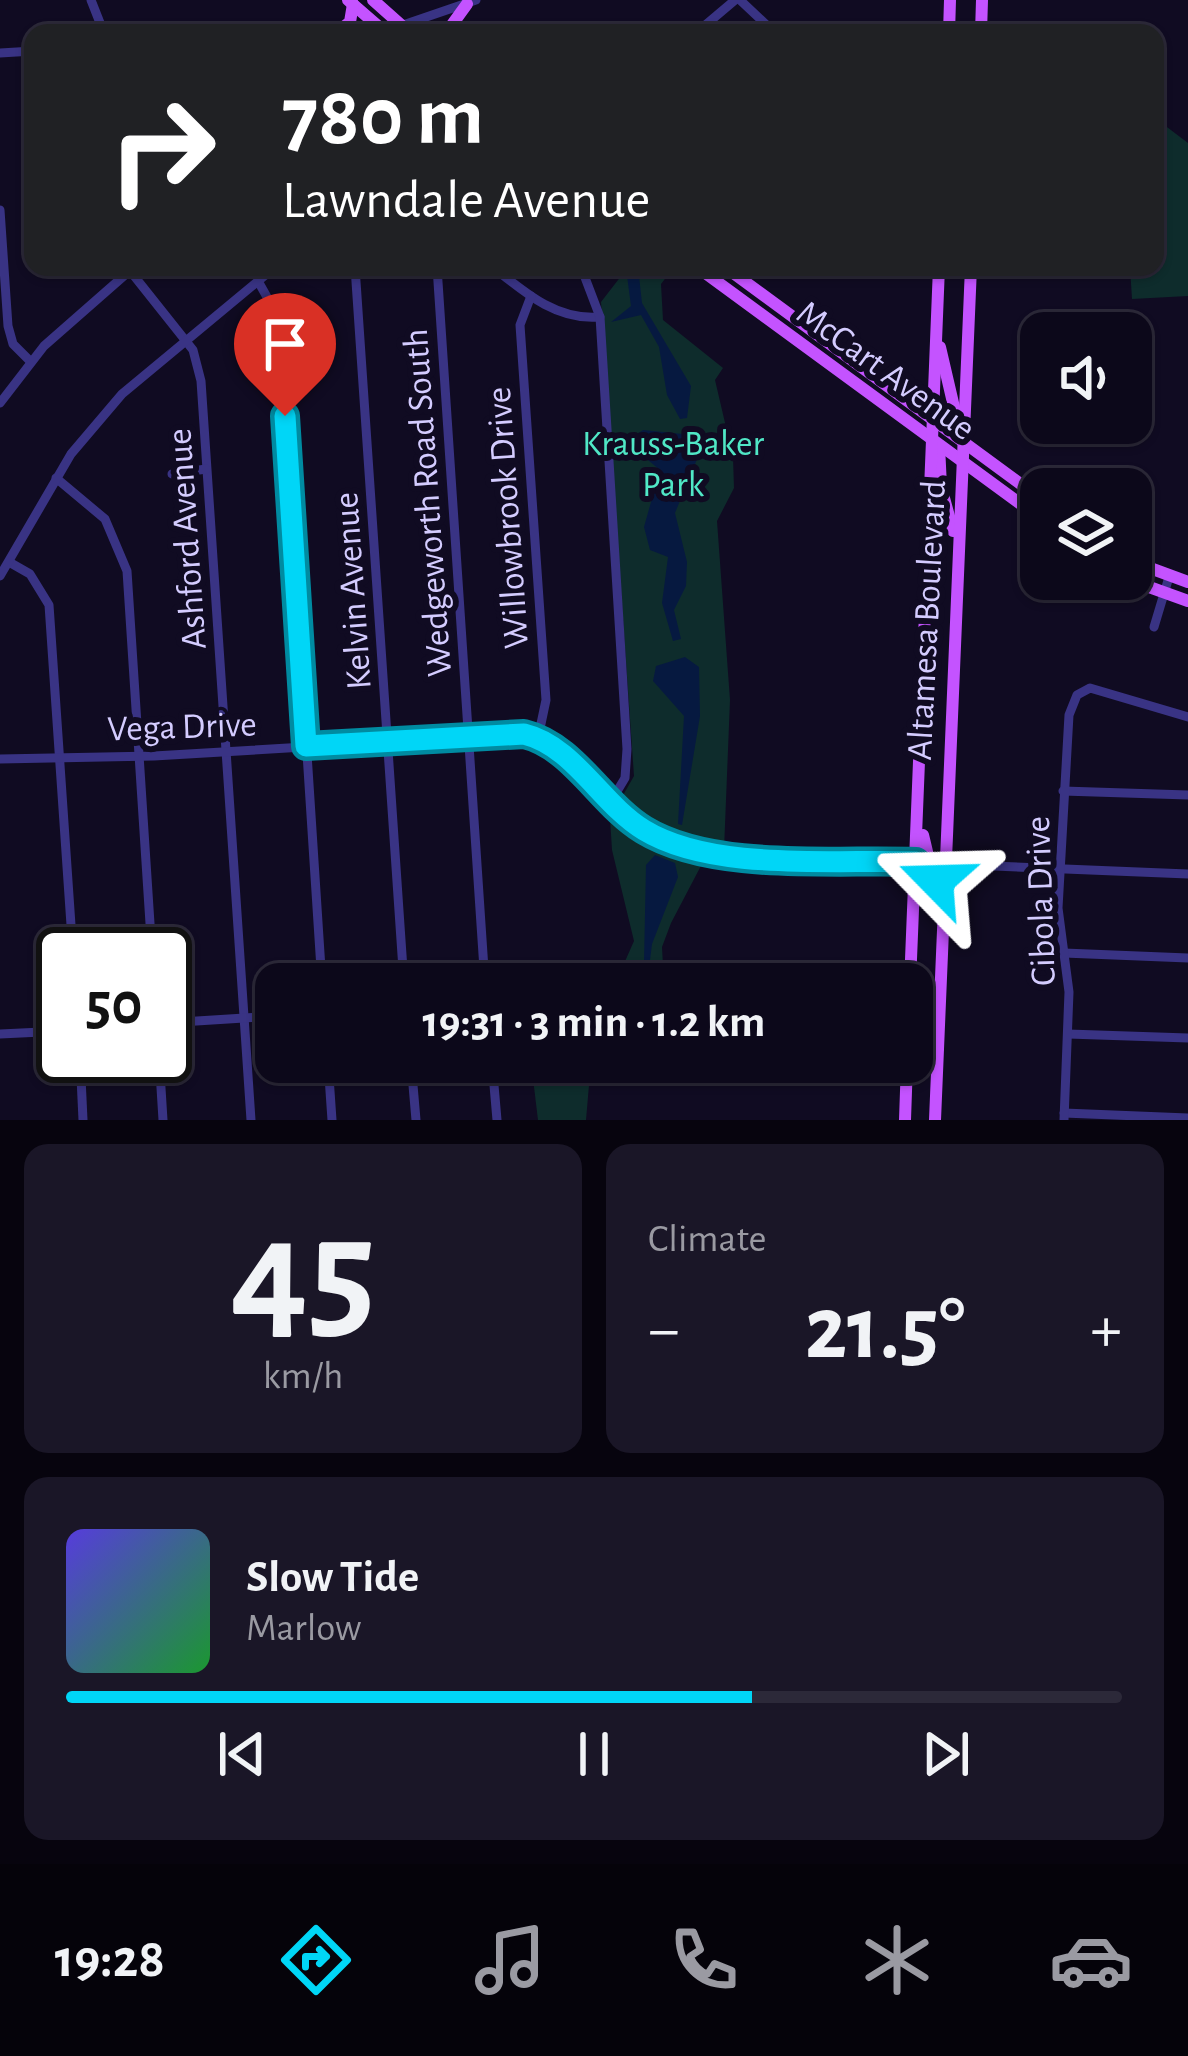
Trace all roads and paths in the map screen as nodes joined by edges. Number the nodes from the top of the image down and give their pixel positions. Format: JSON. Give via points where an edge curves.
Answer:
{"nodes":[{"id":1,"x":373,"y":0,"type":"edge"},
{"id":2,"x":737,"y":0,"type":"edge"},
{"id":3,"x":350,"y":2,"type":"edge"},
{"id":4,"x":471,"y":2,"type":"edge"},
{"id":5,"x":950,"y":2,"type":"edge"},
{"id":6,"x":982,"y":3,"type":"edge"},
{"id":7,"x":376,"y":24,"type":"edge"},
{"id":8,"x":400,"y":24,"type":"edge"},
{"id":9,"x":418,"y":24,"type":"edge"},
{"id":10,"x":707,"y":24,"type":"edge"},
{"id":11,"x":765,"y":24,"type":"edge"},
{"id":12,"x":0,"y":210,"type":"edge"},
{"id":13,"x":1,"y":267,"type":"edge"},
{"id":14,"x":122,"y":276,"type":"edge"},
{"id":15,"x":136,"y":276,"type":"edge"},
{"id":16,"x":264,"y":276,"type":"edge"},
{"id":17,"x":356,"y":276,"type":"edge"},
{"id":18,"x":438,"y":276,"type":"edge"},
{"id":19,"x":505,"y":276,"type":"edge"},
{"id":20,"x":584,"y":276,"type":"edge"},
{"id":21,"x":709,"y":276,"type":"edge"},
{"id":22,"x":737,"y":276,"type":"edge"},
{"id":23,"x":939,"y":276,"type":"edge"},
{"id":24,"x":971,"y":276,"type":"edge"},
{"id":25,"x":742,"y":280,"type":"junction"},
{"id":26,"x":258,"y":281,"type":"junction"},
{"id":27,"x":730,"y":292,"type":"junction"},
{"id":28,"x":531,"y":296,"type":"junction"},
{"id":29,"x":937,"y":315,"type":"junction"},
{"id":30,"x":969,"y":315,"type":"junction"},
{"id":31,"x":600,"y":316,"type":"junction"},
{"id":32,"x":937,"y":334,"type":"junction"},
{"id":33,"x":186,"y":339,"type":"junction"},
{"id":34,"x":838,"y":350,"type":"junction"},
{"id":35,"x":31,"y":362,"type":"junction"},
{"id":36,"x":826,"y":363,"type":"junction"},
{"id":37,"x":0,"y":403,"type":"edge"},
{"id":38,"x":933,"y":421,"type":"junction"},
{"id":39,"x":936,"y":440,"type":"junction"},
{"id":40,"x":960,"y":440,"type":"junction"},
{"id":41,"x":962,"y":460,"type":"junction"},
{"id":42,"x":206,"y":469,"type":"junction"},
{"id":43,"x":172,"y":474,"type":"dead end"},
{"id":44,"x":983,"y":476,"type":"junction"},
{"id":45,"x":56,"y":478,"type":"junction"},
{"id":46,"x":1020,"y":484,"type":"edge"},
{"id":47,"x":960,"y":490,"type":"junction"},
{"id":48,"x":1020,"y":503,"type":"edge"},
{"id":49,"x":957,"y":545,"type":"junction"},
{"id":50,"x":9,"y":562,"type":"junction"},
{"id":51,"x":1152,"y":570,"type":"edge"},
{"id":52,"x":0,"y":576,"type":"edge"},
{"id":53,"x":1168,"y":577,"type":"junction"},
{"id":54,"x":1188,"y":582,"type":"edge"},
{"id":55,"x":1152,"y":589,"type":"edge"},
{"id":56,"x":1166,"y":594,"type":"junction"},
{"id":57,"x":926,"y":598,"type":"junction"},
{"id":58,"x":955,"y":601,"type":"junction"},
{"id":59,"x":1188,"y":601,"type":"edge"},
{"id":60,"x":1154,"y":627,"type":"dead end"},
{"id":61,"x":1188,"y":717,"type":"edge"},
{"id":62,"x":920,"y":723,"type":"junction"},
{"id":63,"x":950,"y":724,"type":"junction"},
{"id":64,"x":469,"y":736,"type":"junction"},
{"id":65,"x":538,"y":738,"type":"junction"},
{"id":66,"x":387,"y":741,"type":"junction"},
{"id":67,"x":306,"y":746,"type":"junction"},
{"id":68,"x":226,"y":751,"type":"junction"},
{"id":69,"x":61,"y":755,"type":"junction"},
{"id":70,"x":140,"y":757,"type":"junction"},
{"id":71,"x":0,"y":759,"type":"edge"},
{"id":72,"x":1063,"y":791,"type":"junction"},
{"id":73,"x":1188,"y":795,"type":"edge"},
{"id":74,"x":610,"y":802,"type":"junction"},
{"id":75,"x":917,"y":806,"type":"junction"},
{"id":76,"x":916,"y":862,"type":"junction"},
{"id":77,"x":944,"y":864,"type":"junction"},
{"id":78,"x":1060,"y":869,"type":"junction"},
{"id":79,"x":1188,"y":874,"type":"edge"},
{"id":80,"x":72,"y":927,"type":"edge"},
{"id":81,"x":150,"y":927,"type":"edge"},
{"id":82,"x":942,"y":928,"type":"junction"},
{"id":83,"x":1064,"y":953,"type":"junction"},
{"id":84,"x":1188,"y":958,"type":"edge"},
{"id":85,"x":321,"y":963,"type":"edge"},
{"id":86,"x":403,"y":963,"type":"edge"},
{"id":87,"x":484,"y":963,"type":"edge"},
{"id":88,"x":911,"y":963,"type":"edge"},
{"id":89,"x":255,"y":1017,"type":"edge"},
{"id":90,"x":243,"y":1018,"type":"junction"},
{"id":91,"x":192,"y":1021,"type":"edge"},
{"id":92,"x":36,"y":1032,"type":"edge"},
{"id":93,"x":0,"y":1034,"type":"edge"},
{"id":94,"x":1068,"y":1034,"type":"junction"},
{"id":95,"x":1188,"y":1038,"type":"edge"},
{"id":96,"x":933,"y":1048,"type":"edge"},
{"id":97,"x":938,"y":1048,"type":"junction"},
{"id":98,"x":81,"y":1083,"type":"edge"},
{"id":99,"x":161,"y":1083,"type":"edge"},
{"id":100,"x":329,"y":1083,"type":"edge"},
{"id":101,"x":413,"y":1083,"type":"edge"},
{"id":102,"x":494,"y":1083,"type":"edge"},
{"id":103,"x":906,"y":1083,"type":"edge"},
{"id":104,"x":1064,"y":1116,"type":"edge"},
{"id":105,"x":1188,"y":1118,"type":"edge"},
{"id":106,"x":83,"y":1120,"type":"edge"},
{"id":107,"x":163,"y":1120,"type":"edge"},
{"id":108,"x":251,"y":1120,"type":"edge"},
{"id":109,"x":332,"y":1120,"type":"edge"},
{"id":110,"x":416,"y":1120,"type":"edge"},
{"id":111,"x":497,"y":1120,"type":"edge"},
{"id":112,"x":905,"y":1120,"type":"edge"},
{"id":113,"x":934,"y":1120,"type":"edge"}],
"edges":[{"from":1,"to":8,"type":"main road"},
{"from":2,"to":10,"type":"street"},
{"from":2,"to":11,"type":"street"},
{"from":3,"to":7,"type":"main road"},
{"from":4,"to":9,"type":"street"},
{"from":5,"to":6,"type":"main road"},
{"from":12,"to":13,"type":"street"},
{"from":13,"to":35,"type":"street","via":[[10,337]]},
{"from":14,"to":35,"type":"street"},
{"from":15,"to":33,"type":"street","name":"Ashford Avenue"},
{"from":16,"to":26,"type":"street"},
{"from":17,"to":66,"type":"street","name":"Kelvin Avenue"},
{"from":18,"to":64,"type":"street","name":"Wedgeworth Road South"},
{"from":19,"to":28,"type":"street"},
{"from":20,"to":31,"type":"street"},
{"from":21,"to":27,"type":"main road","name":"McCart Avenue"},
{"from":22,"to":25,"type":"main road","name":"McCart Avenue"},
{"from":23,"to":29,"type":"main road","name":"Altamesa Boulevard"},
{"from":24,"to":30,"type":"main road","name":"Altamesa Boulevard"},
{"from":25,"to":27,"type":"main road"},
{"from":25,"to":34,"type":"main road","name":"McCart Avenue"},
{"from":26,"to":33,"type":"street"},
{"from":26,"to":67,"type":"street","via":[[280,339]]},
{"from":27,"to":36,"type":"main road","name":"McCart Avenue"},
{"from":28,"to":31,"type":"street","via":[[571,317]]},
{"from":28,"to":65,"type":"street","name":"Willowbrook Drive","via":[[520,325],[546,700]]},
{"from":29,"to":30,"type":"main road"},
{"from":29,"to":32,"type":"main road","name":"Altamesa Boulevard"},
{"from":30,"to":40,"type":"main road","name":"Altamesa Boulevard"},
{"from":31,"to":74,"type":"street","via":[[627,749],[625,778]]},
{"from":32,"to":38,"type":"main road","name":"Altamesa Boulevard"},
{"from":32,"to":40,"type":"main road"},
{"from":33,"to":42,"type":"street","name":"Ashford Avenue","via":[[201,381]]},
{"from":33,"to":45,"type":"street","via":[[122,394]]},
{"from":34,"to":36,"type":"main road"},
{"from":34,"to":38,"type":"main road","name":"McCart Avenue"},
{"from":35,"to":37,"type":"street"},
{"from":36,"to":39,"type":"main road","name":"McCart Avenue"},
{"from":38,"to":39,"type":"main road","name":"Altamesa Boulevard"},
{"from":38,"to":40,"type":"main road","name":"McCart Avenue"},
{"from":39,"to":41,"type":"main road","name":"McCart Avenue"},
{"from":39,"to":49,"type":"main road"},
{"from":39,"to":57,"type":"main road","name":"Altamesa Boulevard"},
{"from":40,"to":41,"type":"main road","name":"Altamesa Boulevard"},
{"from":40,"to":46,"type":"main road","name":"McCart Avenue"},
{"from":41,"to":44,"type":"main road","name":"McCart Avenue"},
{"from":41,"to":47,"type":"main road","name":"Altamesa Boulevard"},
{"from":42,"to":43,"type":"street"},
{"from":42,"to":68,"type":"street","name":"Ashford Avenue"},
{"from":44,"to":47,"type":"main road"},
{"from":44,"to":48,"type":"main road","name":"McCart Avenue"},
{"from":45,"to":50,"type":"street"},
{"from":45,"to":70,"type":"street","via":[[98,510],[124,558]]},
{"from":47,"to":49,"type":"main road","name":"Altamesa Boulevard"},
{"from":49,"to":58,"type":"main road","name":"Altamesa Boulevard"},
{"from":50,"to":52,"type":"street"},
{"from":50,"to":69,"type":"street","via":[[47,597]]},
{"from":51,"to":53,"type":"main road"},
{"from":53,"to":54,"type":"main road"},
{"from":53,"to":56,"type":"street"},
{"from":55,"to":56,"type":"main road"},
{"from":56,"to":59,"type":"main road"},
{"from":56,"to":60,"type":"street"},
{"from":57,"to":58,"type":"main road"},
{"from":57,"to":62,"type":"main road","name":"Altamesa Boulevard"},
{"from":58,"to":63,"type":"main road","name":"Altamesa Boulevard"},
{"from":61,"to":72,"type":"street","name":"Cibola Drive","via":[[1087,688],[1069,715]]},
{"from":62,"to":63,"type":"main road"},
{"from":62,"to":75,"type":"main road","name":"Altamesa Boulevard"},
{"from":63,"to":77,"type":"main road","name":"Altamesa Boulevard"},
{"from":64,"to":65,"type":"street","name":"Vega Drive"},
{"from":64,"to":66,"type":"street","name":"Vega Drive"},
{"from":64,"to":87,"type":"street","name":"Wedgeworth Road South"},
{"from":65,"to":74,"type":"street"},
{"from":66,"to":67,"type":"street","name":"Vega Drive"},
{"from":66,"to":86,"type":"street","name":"Kelvin Avenue"},
{"from":67,"to":68,"type":"street","name":"Vega Drive"},
{"from":67,"to":85,"type":"street"},
{"from":68,"to":70,"type":"street","name":"Vega Drive"},
{"from":68,"to":90,"type":"street","name":"Ashford Avenue"},
{"from":69,"to":70,"type":"street","name":"Vega Drive"},
{"from":69,"to":71,"type":"street","name":"Vega Drive"},
{"from":69,"to":80,"type":"street"},
{"from":70,"to":81,"type":"street"},
{"from":72,"to":73,"type":"street"},
{"from":72,"to":78,"type":"street","name":"Cibola Drive"},
{"from":74,"to":76,"type":"street","via":[[647,832],[692,850]]},
{"from":75,"to":76,"type":"main road","name":"Altamesa Boulevard"},
{"from":75,"to":77,"type":"main road","via":[[925,851]]},
{"from":76,"to":77,"type":"street"},
{"from":76,"to":82,"type":"main road","via":[[936,881]]},
{"from":76,"to":88,"type":"main road","name":"Altamesa Boulevard"},
{"from":77,"to":78,"type":"street"},
{"from":77,"to":82,"type":"main road","name":"Altamesa Boulevard"},
{"from":78,"to":79,"type":"street"},
{"from":78,"to":83,"type":"street","name":"Cibola Drive"},
{"from":82,"to":97,"type":"main road","name":"Altamesa Boulevard"},
{"from":83,"to":84,"type":"street"},
{"from":83,"to":94,"type":"street","name":"Cibola Drive"},
{"from":89,"to":90,"type":"street"},
{"from":90,"to":91,"type":"street"},
{"from":90,"to":108,"type":"street","name":"Ashford Avenue"},
{"from":92,"to":93,"type":"street"},
{"from":94,"to":95,"type":"street"},
{"from":94,"to":104,"type":"street","name":"Cibola Drive"},
{"from":96,"to":97,"type":"main road"},
{"from":97,"to":113,"type":"main road","name":"Altamesa Boulevard"},
{"from":98,"to":106,"type":"street"},
{"from":99,"to":107,"type":"street"},
{"from":100,"to":109,"type":"street"},
{"from":101,"to":110,"type":"street"},
{"from":102,"to":111,"type":"street"},
{"from":103,"to":112,"type":"main road"},
{"from":104,"to":105,"type":"street"}]}
